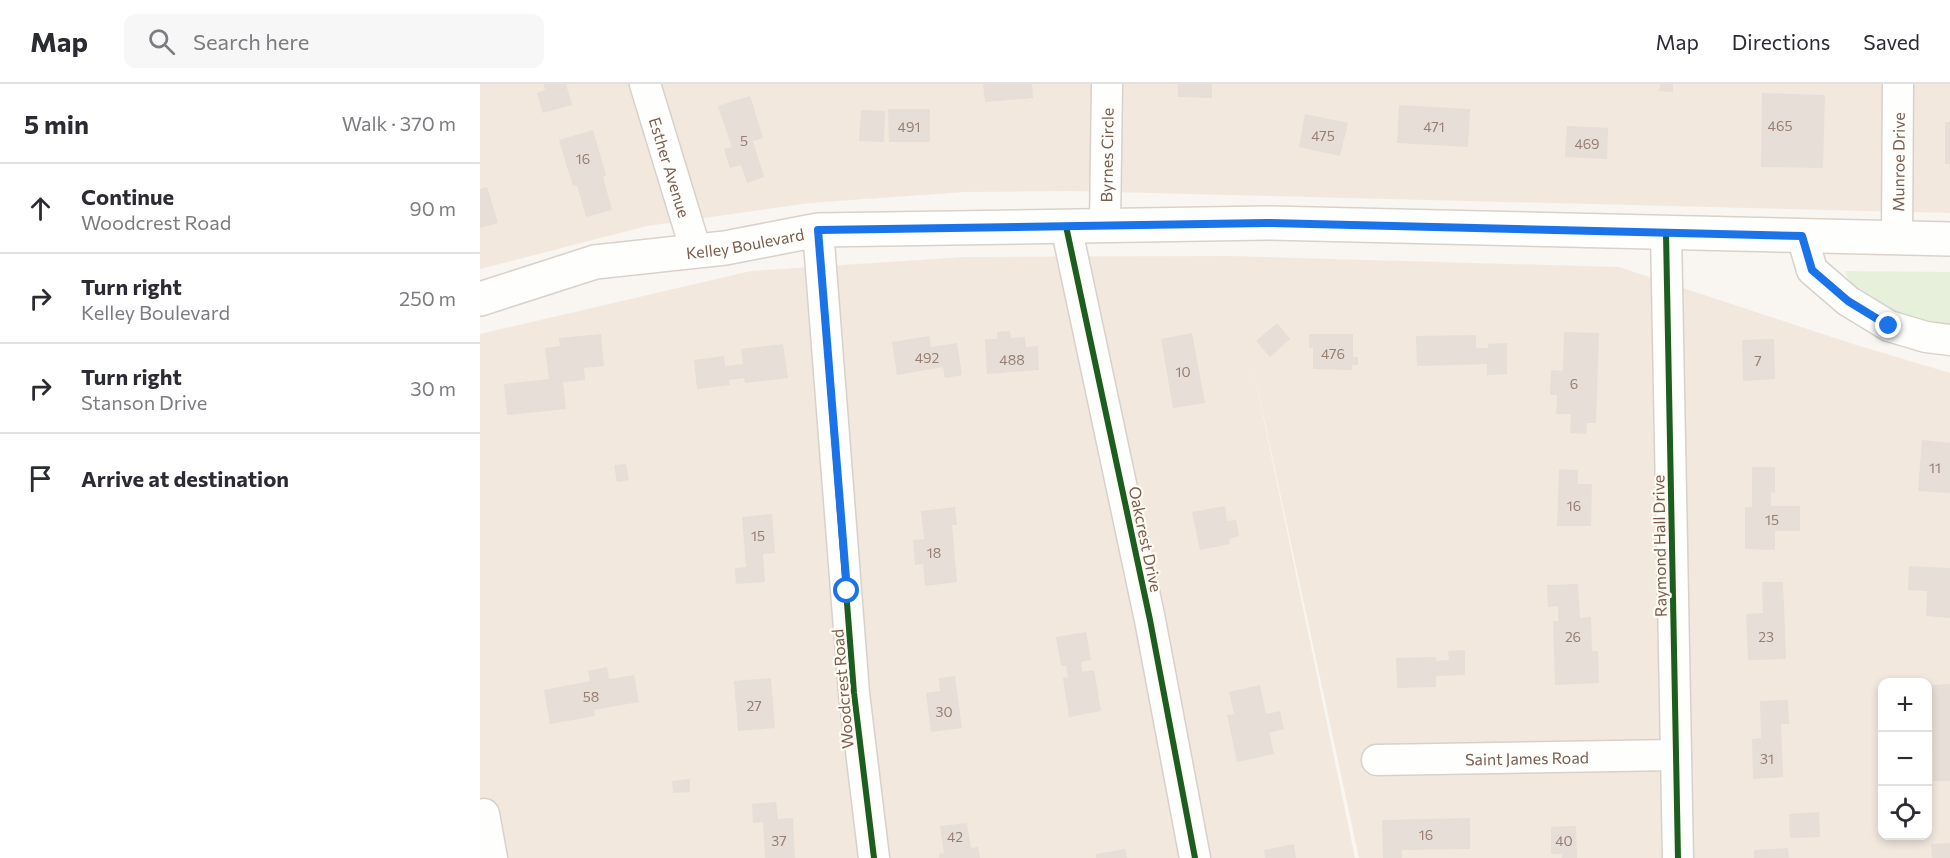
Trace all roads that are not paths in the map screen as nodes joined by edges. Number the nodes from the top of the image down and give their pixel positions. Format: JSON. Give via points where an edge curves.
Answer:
{"nodes":[{"id":1,"x":645,"y":84,"type":"edge"},
{"id":2,"x":1107,"y":84,"type":"edge"},
{"id":3,"x":1898,"y":84,"type":"edge"},
{"id":4,"x":1105,"y":225,"type":"junction"},
{"id":5,"x":1066,"y":226,"type":"junction"},
{"id":6,"x":818,"y":230,"type":"junction"},
{"id":7,"x":1666,"y":232,"type":"junction"},
{"id":8,"x":1802,"y":236,"type":"junction"},
{"id":9,"x":1897,"y":238,"type":"junction"},
{"id":10,"x":1950,"y":239,"type":"edge"},
{"id":11,"x":696,"y":251,"type":"junction"},
{"id":12,"x":480,"y":298,"type":"edge"},
{"id":13,"x":1950,"y":340,"type":"edge"},
{"id":14,"x":1676,"y":755,"type":"junction"},
{"id":15,"x":1377,"y":760,"type":"dead end"},
{"id":16,"x":480,"y":815,"type":"edge"},
{"id":17,"x":492,"y":858,"type":"edge"},
{"id":18,"x":874,"y":858,"type":"edge"},
{"id":19,"x":1196,"y":858,"type":"edge"},
{"id":20,"x":1678,"y":858,"type":"edge"}],
"edges":[{"from":1,"to":11,"type":"street","name":"Esther Avenue"},
{"from":2,"to":4,"type":"street","name":"Byrnes Circle"},
{"from":3,"to":9,"type":"street","name":"Munroe Drive"},
{"from":4,"to":5,"type":"main road","name":"Kelley Boulevard"},
{"from":4,"to":7,"type":"main road","name":"Kelley Boulevard","via":[[1267,223]]},
{"from":5,"to":6,"type":"main road","name":"Kelley Boulevard"},
{"from":5,"to":19,"type":"street","name":"Oakcrest Drive"},
{"from":6,"to":11,"type":"main road","name":"Kelley Boulevard"},
{"from":6,"to":18,"type":"street","name":"Woodcrest Road","via":[[854,693]]},
{"from":7,"to":8,"type":"main road","name":"Kelley Boulevard"},
{"from":7,"to":14,"type":"street","name":"Raymond Hall Drive"},
{"from":8,"to":9,"type":"main road","name":"Kelley Boulevard"},
{"from":8,"to":13,"type":"street","via":[[1812,270],[1848,301],[1889,326]]},
{"from":9,"to":10,"type":"main road","name":"Kelley Boulevard"},
{"from":11,"to":12,"type":"main road","name":"Kelley Boulevard","via":[[595,262]]},
{"from":14,"to":15,"type":"street","name":"Saint James Road"},
{"from":14,"to":20,"type":"street","name":"Raymond Hall Drive"},
{"from":16,"to":17,"type":"street","via":[[484,814]]}]}
